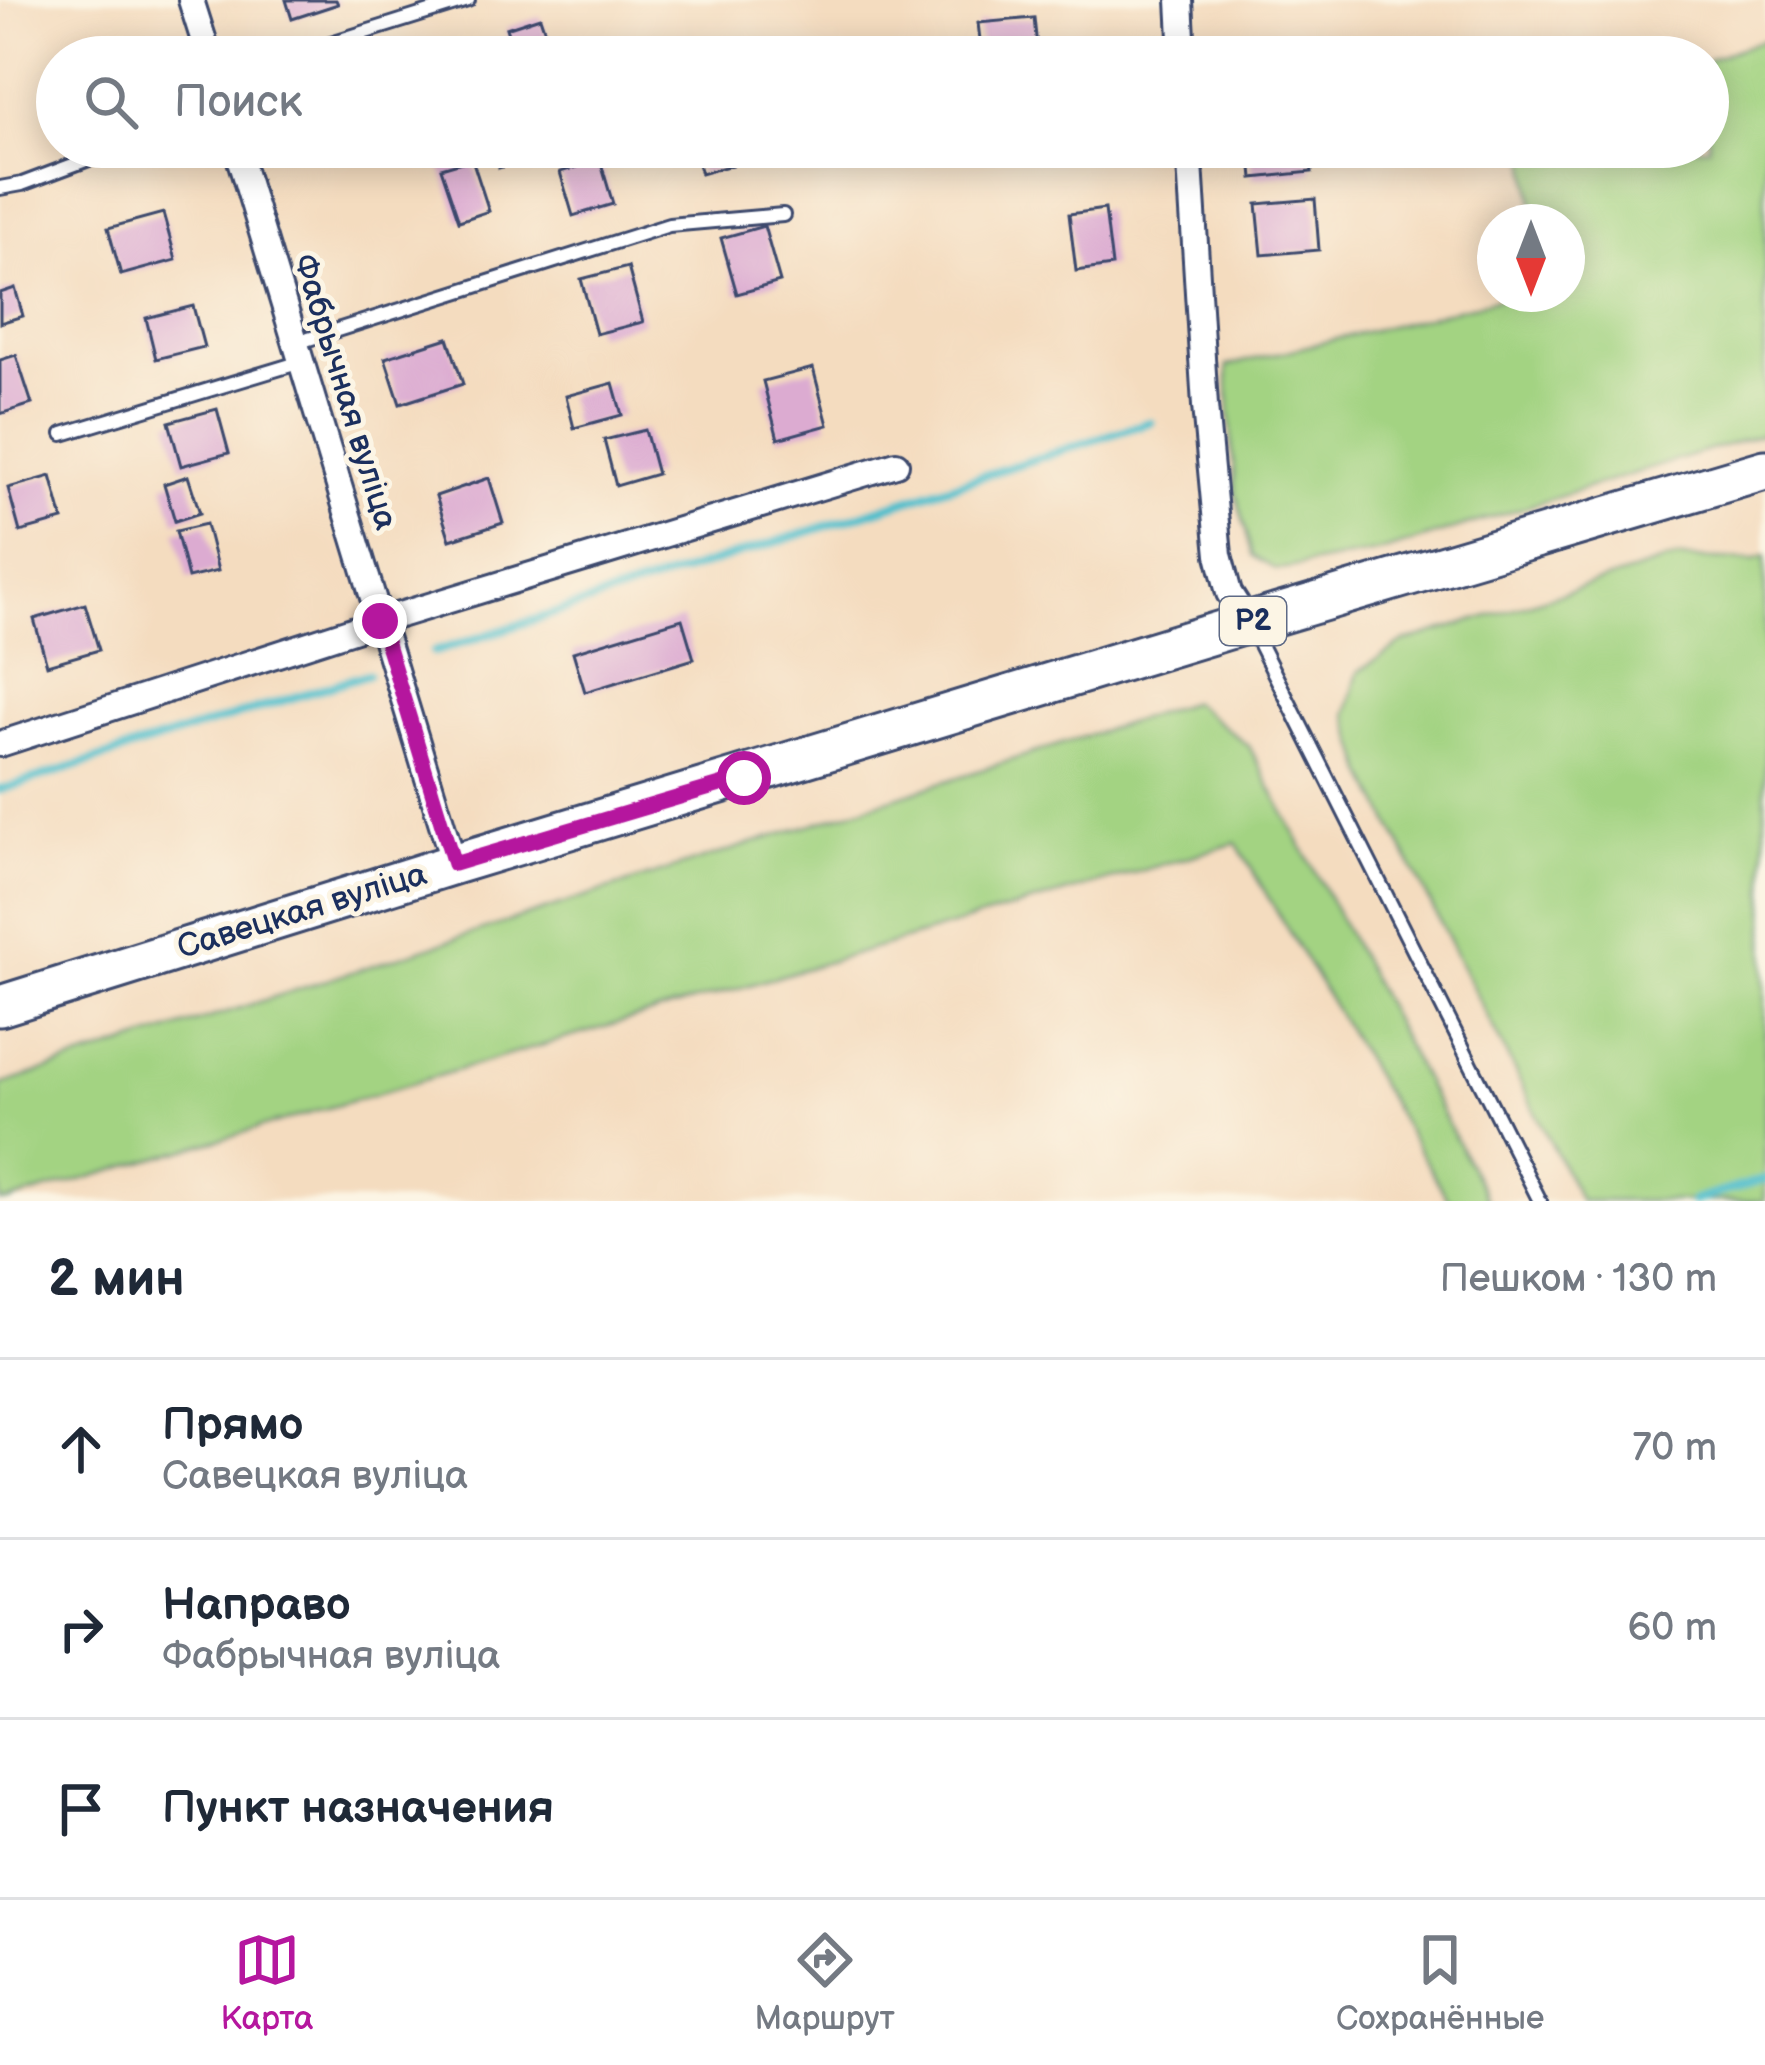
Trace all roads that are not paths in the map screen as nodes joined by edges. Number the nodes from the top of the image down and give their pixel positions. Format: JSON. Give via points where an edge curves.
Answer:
{"nodes":[{"id":1,"x":191,"y":0,"type":"edge"},
{"id":2,"x":468,"y":0,"type":"edge"},
{"id":3,"x":1180,"y":0,"type":"edge"},
{"id":4,"x":202,"y":36,"type":"edge"},
{"id":5,"x":353,"y":36,"type":"edge"},
{"id":6,"x":1182,"y":36,"type":"edge"},
{"id":7,"x":65,"y":168,"type":"edge"},
{"id":8,"x":242,"y":168,"type":"edge"},
{"id":9,"x":1190,"y":168,"type":"edge"},
{"id":10,"x":0,"y":188,"type":"edge"},
{"id":11,"x":783,"y":215,"type":"dead end"},
{"id":12,"x":299,"y":353,"type":"junction"},
{"id":13,"x":63,"y":434,"type":"dead end"},
{"id":14,"x":896,"y":464,"type":"dead end"},
{"id":15,"x":1765,"y":470,"type":"edge"},
{"id":16,"x":380,"y":621,"type":"junction"},
{"id":17,"x":1248,"y":623,"type":"junction"},
{"id":18,"x":0,"y":744,"type":"edge"},
{"id":19,"x":454,"y":864,"type":"junction"},
{"id":20,"x":0,"y":1006,"type":"edge"},
{"id":21,"x":1540,"y":1201,"type":"edge"}],
"edges":[{"from":1,"to":4,"type":"street"},
{"from":2,"to":5,"type":"lane"},
{"from":3,"to":6,"type":"street"},
{"from":7,"to":10,"type":"lane"},
{"from":8,"to":12,"type":"street","name":"Фабрычная вуліца"},
{"from":9,"to":17,"type":"street","via":[[1219,555]]},
{"from":11,"to":12,"type":"lane","via":[[669,225]]},
{"from":12,"to":13,"type":"lane"},
{"from":12,"to":16,"type":"street","name":"Фабрычная вуліца"},
{"from":14,"to":16,"type":"street"},
{"from":15,"to":17,"type":"main road","number":"Р2"},
{"from":16,"to":18,"type":"street"},
{"from":16,"to":19,"type":"street","name":"Фабрычная вуліца"},
{"from":17,"to":19,"type":"main road","name":"Савецкая вуліца","number":"Р2"},
{"from":17,"to":21,"type":"lane"},
{"from":19,"to":20,"type":"main road","name":"Савецкая вуліца","number":"Р2"}]}
